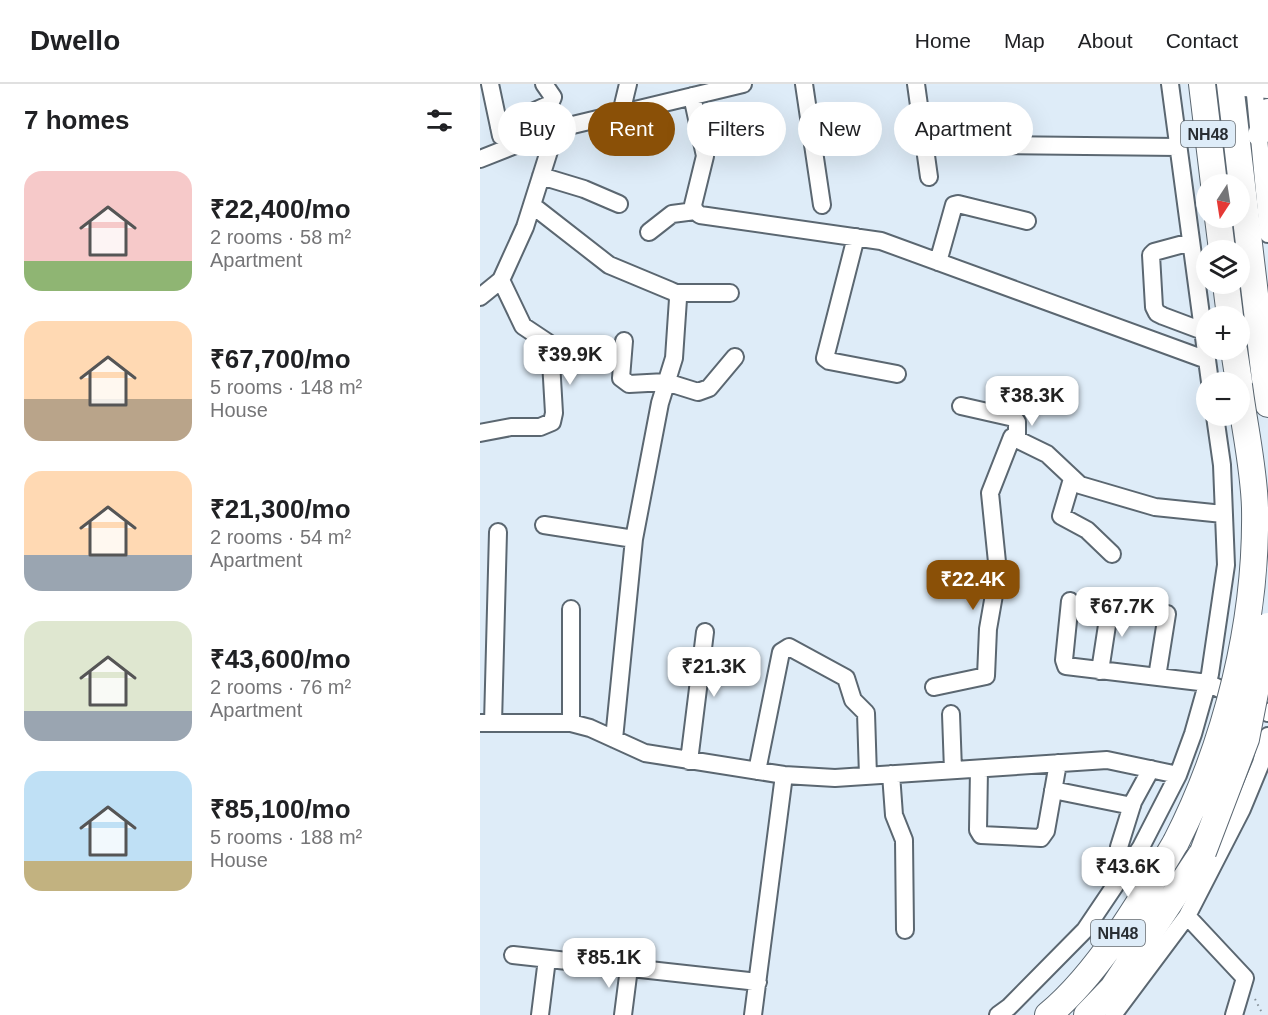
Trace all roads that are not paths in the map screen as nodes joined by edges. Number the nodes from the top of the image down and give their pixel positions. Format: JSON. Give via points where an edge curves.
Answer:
{"nodes":[{"id":1,"x":490,"y":84,"type":"edge"},
{"id":2,"x":544,"y":84,"type":"edge"},
{"id":3,"x":628,"y":84,"type":"edge"},
{"id":4,"x":743,"y":84,"type":"edge"},
{"id":5,"x":804,"y":84,"type":"edge"},
{"id":6,"x":916,"y":84,"type":"edge"},
{"id":7,"x":1170,"y":84,"type":"edge"},
{"id":8,"x":1202,"y":84,"type":"edge"},
{"id":9,"x":1248,"y":85,"type":"edge"},
{"id":10,"x":692,"y":96,"type":"junction"},
{"id":11,"x":551,"y":102,"type":"edge"},
{"id":12,"x":624,"y":102,"type":"edge"},
{"id":13,"x":667,"y":102,"type":"edge"},
{"id":14,"x":1268,"y":110,"type":"edge"},
{"id":15,"x":498,"y":122,"type":"edge"},
{"id":16,"x":1033,"y":145,"type":"edge"},
{"id":17,"x":1178,"y":147,"type":"junction"},
{"id":18,"x":1262,"y":148,"type":"edge"},
{"id":19,"x":498,"y":152,"type":"edge"},
{"id":20,"x":547,"y":156,"type":"edge"},
{"id":21,"x":480,"y":159,"type":"edge"},
{"id":22,"x":1213,"y":174,"type":"edge"},
{"id":23,"x":541,"y":176,"type":"junction"},
{"id":24,"x":929,"y":177,"type":"dead end"},
{"id":25,"x":619,"y":204,"type":"dead end"},
{"id":26,"x":532,"y":205,"type":"junction"},
{"id":27,"x":822,"y":205,"type":"dead end"},
{"id":28,"x":695,"y":211,"type":"junction"},
{"id":29,"x":1027,"y":221,"type":"dead end"},
{"id":30,"x":649,"y":232,"type":"dead end"},
{"id":31,"x":1268,"y":234,"type":"edge"},
{"id":32,"x":856,"y":237,"type":"junction"},
{"id":33,"x":1191,"y":242,"type":"junction"},
{"id":34,"x":938,"y":262,"type":"junction"},
{"id":35,"x":501,"y":280,"type":"junction"},
{"id":36,"x":676,"y":293,"type":"junction"},
{"id":37,"x":730,"y":293,"type":"dead end"},
{"id":38,"x":480,"y":297,"type":"edge"},
{"id":39,"x":1200,"y":306,"type":"edge"},
{"id":40,"x":1196,"y":328,"type":"edge"},
{"id":41,"x":624,"y":341,"type":"dead end"},
{"id":42,"x":1196,"y":356,"type":"edge"},
{"id":43,"x":735,"y":357,"type":"dead end"},
{"id":44,"x":1207,"y":360,"type":"edge"},
{"id":45,"x":1209,"y":372,"type":"edge"},
{"id":46,"x":897,"y":374,"type":"dead end"},
{"id":47,"x":666,"y":382,"type":"junction"},
{"id":48,"x":1268,"y":404,"type":"edge"},
{"id":49,"x":961,"y":406,"type":"dead end"},
{"id":50,"x":1216,"y":426,"type":"edge"},
{"id":51,"x":1244,"y":426,"type":"edge"},
{"id":52,"x":480,"y":433,"type":"edge"},
{"id":53,"x":1017,"y":439,"type":"junction"},
{"id":54,"x":1072,"y":479,"type":"junction"},
{"id":55,"x":1224,"y":514,"type":"junction"},
{"id":56,"x":544,"y":525,"type":"dead end"},
{"id":57,"x":498,"y":532,"type":"dead end"},
{"id":58,"x":634,"y":539,"type":"junction"},
{"id":59,"x":1112,"y":554,"type":"dead end"},
{"id":60,"x":1110,"y":599,"type":"dead end"},
{"id":61,"x":1070,"y":601,"type":"dead end"},
{"id":62,"x":571,"y":609,"type":"dead end"},
{"id":63,"x":1167,"y":614,"type":"dead end"},
{"id":64,"x":1268,"y":626,"type":"edge"},
{"id":65,"x":705,"y":632,"type":"dead end"},
{"id":66,"x":1100,"y":671,"type":"junction"},
{"id":67,"x":1157,"y":677,"type":"junction"},
{"id":68,"x":934,"y":687,"type":"dead end"},
{"id":69,"x":1206,"y":687,"type":"junction"},
{"id":70,"x":1268,"y":713,"type":"edge"},
{"id":71,"x":951,"y":714,"type":"dead end"},
{"id":72,"x":487,"y":723,"type":"edge"},
{"id":73,"x":572,"y":723,"type":"junction"},
{"id":74,"x":1268,"y":736,"type":"edge"},
{"id":75,"x":614,"y":739,"type":"junction"},
{"id":76,"x":689,"y":760,"type":"junction"},
{"id":77,"x":1058,"y":763,"type":"junction"},
{"id":78,"x":979,"y":769,"type":"junction"},
{"id":79,"x":1151,"y":769,"type":"junction"},
{"id":80,"x":953,"y":770,"type":"junction"},
{"id":81,"x":757,"y":771,"type":"junction"},
{"id":82,"x":891,"y":774,"type":"junction"},
{"id":83,"x":784,"y":775,"type":"junction"},
{"id":84,"x":1178,"y":775,"type":"junction"},
{"id":85,"x":868,"y":776,"type":"junction"},
{"id":86,"x":1053,"y":790,"type":"junction"},
{"id":87,"x":1132,"y":806,"type":"junction"},
{"id":88,"x":1119,"y":847,"type":"dead end"},
{"id":89,"x":1187,"y":916,"type":"junction"},
{"id":90,"x":905,"y":930,"type":"dead end"},
{"id":91,"x":513,"y":956,"type":"dead end"},
{"id":92,"x":547,"y":959,"type":"junction"},
{"id":93,"x":629,"y":968,"type":"junction"},
{"id":94,"x":758,"y":982,"type":"junction"},
{"id":95,"x":540,"y":1015,"type":"edge"},
{"id":96,"x":623,"y":1015,"type":"edge"},
{"id":97,"x":753,"y":1015,"type":"edge"},
{"id":98,"x":998,"y":1015,"type":"edge"},
{"id":99,"x":1048,"y":1015,"type":"edge"},
{"id":100,"x":1087,"y":1015,"type":"edge"},
{"id":101,"x":1113,"y":1015,"type":"edge"},
{"id":102,"x":1234,"y":1015,"type":"edge"}],
"edges":[{"from":1,"to":15,"type":"street"},
{"from":2,"to":11,"type":"street","via":[[553,97]]},
{"from":3,"to":12,"type":"street"},
{"from":4,"to":10,"type":"street"},
{"from":5,"to":27,"type":"street"},
{"from":6,"to":24,"type":"street"},
{"from":7,"to":17,"type":"street"},
{"from":8,"to":22,"type":"highway","number":"NH48"},
{"from":9,"to":18,"type":"street"},
{"from":9,"to":48,"type":"highway","number":"NH48"},
{"from":10,"to":13,"type":"street"},
{"from":10,"to":28,"type":"street","via":[[705,156],[693,205]]},
{"from":14,"to":18,"type":"main road"},
{"from":16,"to":17,"type":"street"},
{"from":17,"to":33,"type":"street"},
{"from":18,"to":31,"type":"street"},
{"from":19,"to":21,"type":"street"},
{"from":20,"to":23,"type":"street"},
{"from":23,"to":25,"type":"street"},
{"from":23,"to":26,"type":"street"},
{"from":26,"to":35,"type":"street"},
{"from":26,"to":36,"type":"street","via":[[609,265]]},
{"from":28,"to":30,"type":"street","via":[[672,214]]},
{"from":28,"to":32,"type":"street","via":[[700,215]]},
{"from":29,"to":34,"type":"street","via":[[954,205]]},
{"from":32,"to":34,"type":"street","via":[[881,241]]},
{"from":32,"to":46,"type":"street","via":[[825,358]]},
{"from":33,"to":39,"type":"street"},
{"from":33,"to":40,"type":"street","via":[[1151,255],[1154,307],[1162,316]]},
{"from":34,"to":42,"type":"street"},
{"from":35,"to":38,"type":"street"},
{"from":35,"to":52,"type":"street","via":[[524,326],[550,344],[554,413],[552,422],[540,427]]},
{"from":36,"to":37,"type":"street"},
{"from":36,"to":47,"type":"street","via":[[675,351]]},
{"from":41,"to":47,"type":"street","via":[[624,383]]},
{"from":43,"to":47,"type":"street","via":[[709,388],[698,392]]},
{"from":44,"to":45,"type":"street"},
{"from":47,"to":58,"type":"street"},
{"from":49,"to":53,"type":"street","via":[[1014,418]]},
{"from":50,"to":55,"type":"street"},
{"from":51,"to":99,"type":"highway","number":"NH48","bridge":true,"via":[[1255,507],[1251,594],[1228,713],[1197,801],[1141,901],[1093,967]]},
{"from":53,"to":54,"type":"street","via":[[1047,454]]},
{"from":53,"to":68,"type":"street","via":[[1009,440],[990,493],[998,572],[988,629],[986,676]]},
{"from":54,"to":55,"type":"street","via":[[1080,485],[1149,506]]},
{"from":54,"to":59,"type":"street","via":[[1061,516],[1087,530]]},
{"from":55,"to":69,"type":"street","via":[[1226,565]]},
{"from":56,"to":58,"type":"street"},
{"from":57,"to":72,"type":"street"},
{"from":58,"to":75,"type":"street"},
{"from":60,"to":66,"type":"street"},
{"from":61,"to":66,"type":"street","via":[[1064,663],[1071,668]]},
{"from":62,"to":73,"type":"street"},
{"from":63,"to":67,"type":"street"},
{"from":64,"to":100,"type":"highway","number":"NH48","bridge":true,"via":[[1246,739],[1203,852],[1113,988]]},
{"from":65,"to":76,"type":"street"},
{"from":66,"to":67,"type":"street"},
{"from":67,"to":69,"type":"street"},
{"from":69,"to":70,"type":"street"},
{"from":69,"to":84,"type":"street"},
{"from":71,"to":80,"type":"street"},
{"from":72,"to":73,"type":"street"},
{"from":73,"to":75,"type":"street"},
{"from":74,"to":89,"type":"street","via":[[1242,809]]},
{"from":75,"to":76,"type":"street","via":[[645,753]]},
{"from":76,"to":81,"type":"street"},
{"from":77,"to":78,"type":"street"},
{"from":77,"to":79,"type":"street","via":[[1107,760]]},
{"from":77,"to":86,"type":"street"},
{"from":78,"to":80,"type":"street"},
{"from":78,"to":86,"type":"street","via":[[981,835],[1041,838],[1046,831]]},
{"from":79,"to":84,"type":"street"},
{"from":79,"to":87,"type":"street"},
{"from":80,"to":82,"type":"street"},
{"from":81,"to":83,"type":"street"},
{"from":81,"to":85,"type":"street","via":[[782,652],[789,647],[846,678],[853,700],[866,713]]},
{"from":82,"to":85,"type":"street"},
{"from":82,"to":90,"type":"street","via":[[894,815],[904,840]]},
{"from":83,"to":85,"type":"street"},
{"from":83,"to":94,"type":"street"},
{"from":84,"to":98,"type":"street","via":[[1141,847],[1085,930]]},
{"from":86,"to":87,"type":"street"},
{"from":87,"to":88,"type":"street"},
{"from":89,"to":101,"type":"street"},
{"from":89,"to":102,"type":"street","via":[[1245,978]]},
{"from":91,"to":92,"type":"street"},
{"from":92,"to":93,"type":"street"},
{"from":92,"to":95,"type":"street"},
{"from":93,"to":94,"type":"street"},
{"from":93,"to":96,"type":"street"},
{"from":94,"to":97,"type":"street"}]}
